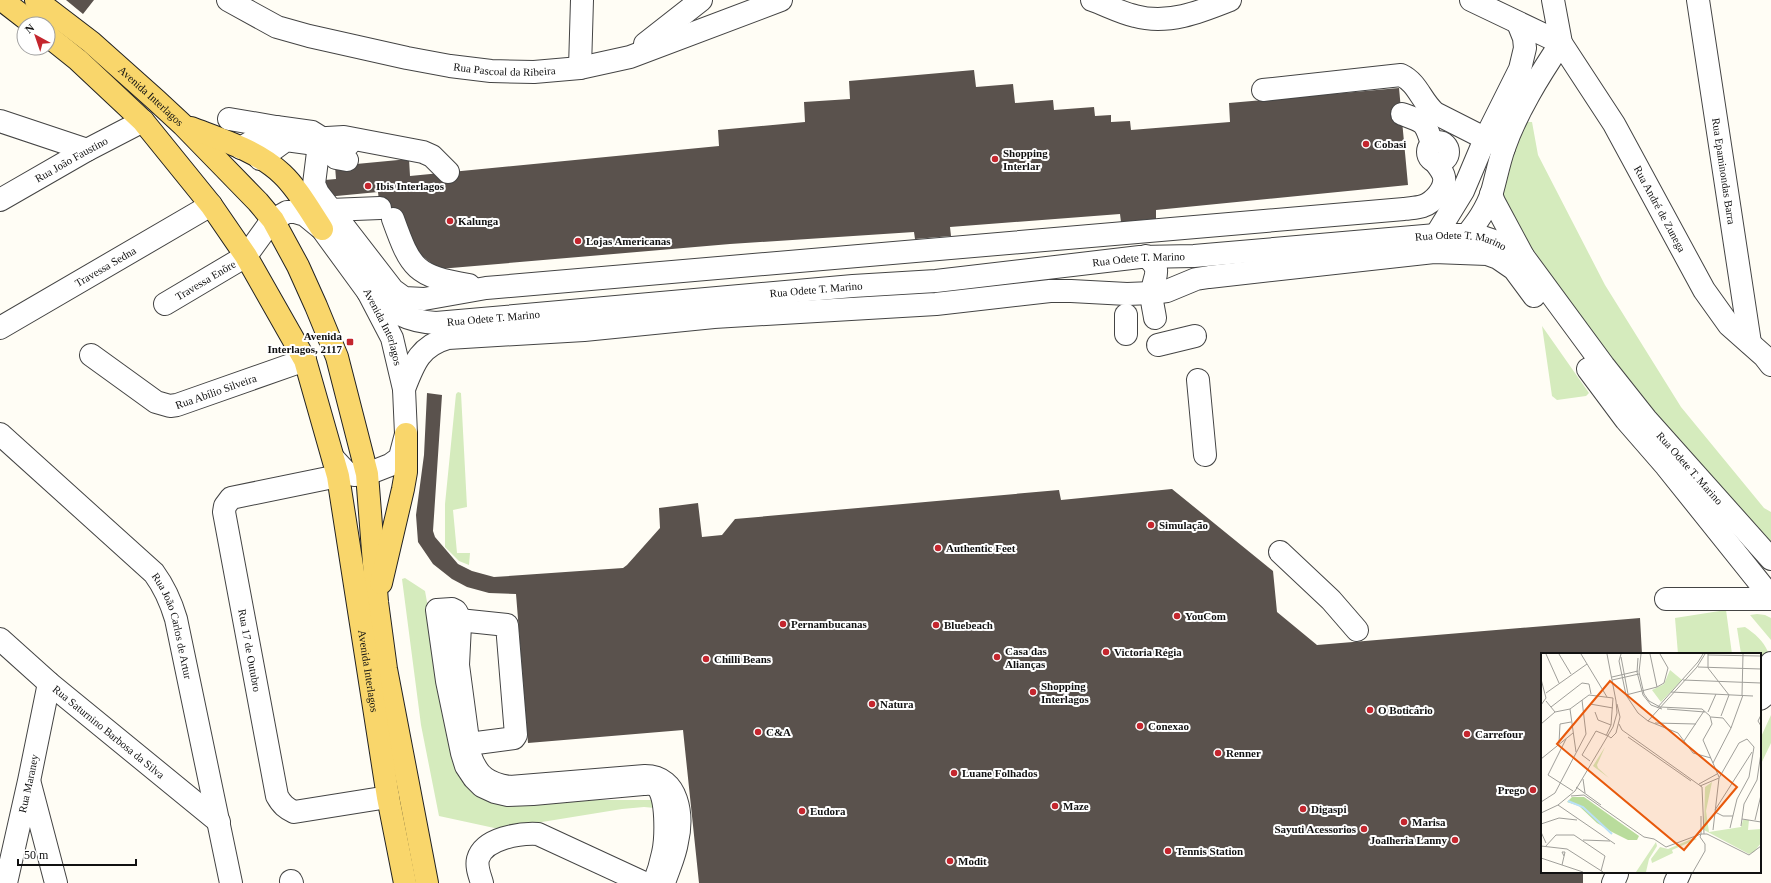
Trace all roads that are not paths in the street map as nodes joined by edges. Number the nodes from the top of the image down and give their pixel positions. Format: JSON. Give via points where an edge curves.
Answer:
{"nodes":[{"id":1,"x":2,"y":0,"type":"edge"},
{"id":2,"x":36,"y":0,"type":"edge"},
{"id":3,"x":228,"y":0,"type":"edge"},
{"id":4,"x":582,"y":0,"type":"edge"},
{"id":5,"x":700,"y":0,"type":"edge"},
{"id":6,"x":713,"y":0,"type":"edge"},
{"id":7,"x":781,"y":0,"type":"edge"},
{"id":8,"x":1092,"y":0,"type":"edge"},
{"id":9,"x":1230,"y":0,"type":"edge"},
{"id":10,"x":1471,"y":0,"type":"edge"},
{"id":11,"x":1553,"y":0,"type":"edge"},
{"id":12,"x":1698,"y":0,"type":"edge"},
{"id":13,"x":23,"y":16,"type":"edge"},
{"id":14,"x":729,"y":20,"type":"junction"},
{"id":15,"x":1518,"y":23,"type":"junction"},
{"id":16,"x":56,"y":42,"type":"edge"},
{"id":17,"x":1561,"y":43,"type":"junction"},
{"id":18,"x":630,"y":56,"type":"junction"},
{"id":19,"x":580,"y":68,"type":"junction"},
{"id":20,"x":1263,"y":90,"type":"dead end"},
{"id":21,"x":1402,"y":114,"type":"dead end"},
{"id":22,"x":229,"y":119,"type":"dead end"},
{"id":23,"x":0,"y":121,"type":"edge"},
{"id":24,"x":143,"y":121,"type":"junction"},
{"id":25,"x":183,"y":125,"type":"junction"},
{"id":26,"x":276,"y":127,"type":"junction"},
{"id":27,"x":326,"y":147,"type":"junction"},
{"id":28,"x":242,"y":148,"type":"junction"},
{"id":29,"x":87,"y":150,"type":"junction"},
{"id":30,"x":1440,"y":154,"type":"junction"},
{"id":31,"x":260,"y":159,"type":"junction"},
{"id":32,"x":1495,"y":164,"type":"junction"},
{"id":33,"x":1474,"y":165,"type":"junction"},
{"id":34,"x":448,"y":172,"type":"dead end"},
{"id":35,"x":0,"y":200,"type":"edge"},
{"id":36,"x":211,"y":205,"type":"junction"},
{"id":37,"x":1355,"y":212,"type":"junction"},
{"id":38,"x":274,"y":220,"type":"junction"},
{"id":39,"x":326,"y":220,"type":"junction"},
{"id":40,"x":1467,"y":235,"type":"junction"},
{"id":41,"x":1335,"y":245,"type":"junction"},
{"id":42,"x":1442,"y":247,"type":"junction"},
{"id":43,"x":246,"y":256,"type":"junction"},
{"id":44,"x":1524,"y":256,"type":"junction"},
{"id":45,"x":1137,"y":257,"type":"junction"},
{"id":46,"x":831,"y":258,"type":"junction"},
{"id":47,"x":1095,"y":263,"type":"junction"},
{"id":48,"x":640,"y":275,"type":"junction"},
{"id":49,"x":430,"y":276,"type":"junction"},
{"id":50,"x":853,"y":286,"type":"junction"},
{"id":51,"x":486,"y":288,"type":"junction"},
{"id":52,"x":393,"y":290,"type":"junction"},
{"id":53,"x":368,"y":292,"type":"junction"},
{"id":54,"x":1152,"y":293,"type":"junction"},
{"id":55,"x":1100,"y":294,"type":"junction"},
{"id":56,"x":432,"y":297,"type":"junction"},
{"id":57,"x":165,"y":304,"type":"dead end"},
{"id":58,"x":626,"y":307,"type":"junction"},
{"id":59,"x":1126,"y":315,"type":"junction"},
{"id":60,"x":1155,"y":318,"type":"dead end"},
{"id":61,"x":457,"y":322,"type":"junction"},
{"id":62,"x":0,"y":328,"type":"edge"},
{"id":63,"x":1195,"y":336,"type":"dead end"},
{"id":64,"x":1158,"y":345,"type":"dead end"},
{"id":65,"x":91,"y":354,"type":"dead end"},
{"id":66,"x":1764,"y":355,"type":"edge"},
{"id":67,"x":305,"y":360,"type":"junction"},
{"id":68,"x":1198,"y":380,"type":"dead end"},
{"id":69,"x":404,"y":389,"type":"junction"},
{"id":70,"x":0,"y":434,"type":"edge"},
{"id":71,"x":406,"y":434,"type":"junction"},
{"id":72,"x":1205,"y":455,"type":"dead end"},
{"id":73,"x":336,"y":468,"type":"junction"},
{"id":74,"x":367,"y":474,"type":"junction"},
{"id":75,"x":1280,"y":552,"type":"dead end"},
{"id":76,"x":1771,"y":559,"type":"edge"},
{"id":77,"x":1771,"y":598,"type":"edge"},
{"id":78,"x":1666,"y":599,"type":"dead end"},
{"id":79,"x":377,"y":602,"type":"junction"},
{"id":80,"x":453,"y":626,"type":"junction"},
{"id":81,"x":1357,"y":630,"type":"dead end"},
{"id":82,"x":0,"y":639,"type":"edge"},
{"id":83,"x":1771,"y":663,"type":"edge"},
{"id":84,"x":1761,"y":679,"type":"edge"},
{"id":85,"x":49,"y":683,"type":"junction"},
{"id":86,"x":1771,"y":690,"type":"edge"},
{"id":87,"x":1761,"y":698,"type":"edge"},
{"id":88,"x":469,"y":744,"type":"junction"},
{"id":89,"x":649,"y":780,"type":"junction"},
{"id":90,"x":29,"y":781,"type":"junction"},
{"id":91,"x":388,"y":798,"type":"junction"},
{"id":92,"x":219,"y":822,"type":"junction"},
{"id":93,"x":5,"y":871,"type":"edge"},
{"id":94,"x":1680,"y":873,"type":"edge"},
{"id":95,"x":56,"y":883,"type":"edge"},
{"id":96,"x":231,"y":883,"type":"edge"},
{"id":97,"x":405,"y":883,"type":"edge"},
{"id":98,"x":427,"y":883,"type":"edge"},
{"id":99,"x":482,"y":883,"type":"edge"},
{"id":100,"x":644,"y":883,"type":"edge"},
{"id":101,"x":654,"y":883,"type":"edge"},
{"id":102,"x":664,"y":883,"type":"edge"},
{"id":103,"x":1675,"y":883,"type":"edge"}],
"edges":[{"from":1,"to":13,"type":"main road"},
{"from":2,"to":25,"type":"main road","name":"Avenida Interlagos","via":[[91,42]]},
{"from":3,"to":19,"type":"street","name":"Rua Pascoal da Ribeira","via":[[277,27],[406,58],[491,71],[534,72]]},
{"from":4,"to":19,"type":"street"},
{"from":5,"to":18,"type":"street"},
{"from":6,"to":14,"type":"street"},
{"from":7,"to":14,"type":"street","name":"Rua Pascoal da Ribeira"},
{"from":8,"to":9,"type":"street","via":[[1135,16],[1171,19]]},
{"from":10,"to":15,"type":"street"},
{"from":11,"to":17,"type":"street"},
{"from":12,"to":66,"type":"street","name":"Rua Epaminondas Barra"},
{"from":14,"to":18,"type":"street","name":"Rua Pascoal da Ribeira"},
{"from":15,"to":17,"type":"street"},
{"from":15,"to":32,"type":"street","via":[[1524,38],[1524,56]]},
{"from":16,"to":24,"type":"main road","name":"Avenida Interlagos"},
{"from":17,"to":32,"type":"street","via":[[1535,83]]},
{"from":17,"to":66,"type":"street","name":"Rua André de Zunega","via":[[1614,124],[1704,290],[1729,325]]},
{"from":18,"to":19,"type":"street","name":"Rua Pascoal da Ribeira"},
{"from":20,"to":32,"type":"street","via":[[1401,75],[1409,79],[1434,113]]},
{"from":21,"to":30,"type":"street","via":[[1425,124]]},
{"from":22,"to":26,"type":"street"},
{"from":23,"to":29,"type":"street"},
{"from":24,"to":29,"type":"street","name":"Rua João Faustino"},
{"from":24,"to":36,"type":"main road","name":"Avenida Interlagos"},
{"from":25,"to":28,"type":"main road"},
{"from":25,"to":38,"type":"main road","name":"Avenida Interlagos"},
{"from":26,"to":27,"type":"street","via":[[312,132]]},
{"from":26,"to":28,"type":"street"},
{"from":27,"to":31,"type":"street","via":[[286,140]]},
{"from":27,"to":34,"type":"street","via":[[344,137],[423,152],[432,156]]},
{"from":27,"to":39,"type":"street","via":[[314,184]]},
{"from":28,"to":31,"type":"main road"},
{"from":29,"to":35,"type":"street","name":"Rua João Faustino"},
{"from":30,"to":33,"type":"street"},
{"from":30,"to":37,"type":"street","via":[[1443,186],[1432,201],[1423,206],[1404,209]]},
{"from":31,"to":39,"type":"main road","via":[[282,174]]},
{"from":32,"to":33,"type":"street"},
{"from":32,"to":33,"type":"street"},
{"from":32,"to":40,"type":"street","via":[[1477,222]]},
{"from":32,"to":44,"type":"street","via":[[1494,202]]},
{"from":33,"to":42,"type":"street"},
{"from":36,"to":43,"type":"main road","name":"Avenida Interlagos"},
{"from":36,"to":62,"type":"street","name":"Travessa Sedna"},
{"from":37,"to":41,"type":"street"},
{"from":37,"to":46,"type":"street"},
{"from":38,"to":39,"type":"street","name":"Avenida Interlagos","via":[[287,212],[296,212]]},
{"from":38,"to":43,"type":"street","name":"Avenida Interlagos"},
{"from":38,"to":74,"type":"main road","name":"Avenida Interlagos","via":[[298,266],[337,356]]},
{"from":39,"to":49,"type":"street","via":[[387,213],[405,251],[412,261]]},
{"from":39,"to":52,"type":"street"},
{"from":39,"to":53,"type":"street","name":"Avenida Interlagos"},
{"from":40,"to":42,"type":"street","name":"Rua Odete T. Marino"},
{"from":40,"to":44,"type":"street","name":"Rua Odete T. Marino","via":[[1494,241]]},
{"from":41,"to":42,"type":"street","name":"Rua Odete T. Marino"},
{"from":41,"to":45,"type":"street","name":"Rua Odete T. Marino","via":[[1194,256]]},
{"from":42,"to":54,"type":"street","name":"Rua Odete T. Marino","via":[[1209,277],[1167,291]]},
{"from":42,"to":77,"type":"street","name":"Rua Odete T. Marino","via":[[1487,254],[1507,264],[1520,276],[1626,420]]},
{"from":43,"to":57,"type":"street","name":"Travessa Enõre"},
{"from":43,"to":67,"type":"main road","name":"Avenida Interlagos"},
{"from":44,"to":76,"type":"street","name":"Rua Odete T. Marino","via":[[1646,419]]},
{"from":45,"to":47,"type":"street","name":"Rua Odete T. Marino"},
{"from":45,"to":54,"type":"street","via":[[1153,264],[1157,273]]},
{"from":45,"to":59,"type":"street","via":[[1124,267],[1122,279]]},
{"from":46,"to":48,"type":"street"},
{"from":46,"to":50,"type":"street"},
{"from":47,"to":50,"type":"street","name":"Rua Odete T. Marino","via":[[936,281]]},
{"from":47,"to":55,"type":"street","via":[[1103,270],[1106,279]]},
{"from":48,"to":51,"type":"street"},
{"from":48,"to":58,"type":"street"},
{"from":49,"to":51,"type":"street"},
{"from":49,"to":52,"type":"street","via":[[423,285],[413,290]]},
{"from":50,"to":58,"type":"street","name":"Rua Odete T. Marino"},
{"from":51,"to":56,"type":"street"},
{"from":51,"to":61,"type":"street"},
{"from":52,"to":56,"type":"street","via":[[404,298]]},
{"from":53,"to":61,"type":"street","name":"Rua Odete T. Marino","via":[[400,315],[423,322]]},
{"from":53,"to":69,"type":"street","name":"Avenida Interlagos","via":[[392,338]]},
{"from":54,"to":59,"type":"street","name":"Rua Odete T. Marino"},
{"from":54,"to":60,"type":"street"},
{"from":55,"to":59,"type":"street","name":"Rua Odete T. Marino"},
{"from":55,"to":69,"type":"street","name":"Rua Odete T. Marino","via":[[1050,291],[936,304],[714,317],[584,330],[448,338],[438,340],[419,355]]},
{"from":56,"to":61,"type":"street","via":[[442,310]]},
{"from":58,"to":61,"type":"street","name":"Rua Odete T. Marino"},
{"from":63,"to":64,"type":"street"},
{"from":65,"to":67,"type":"street","name":"Rua Abílio Silveira","via":[[156,402],[170,406]]},
{"from":67,"to":73,"type":"main road","name":"Avenida Interlagos"},
{"from":68,"to":72,"type":"street"},
{"from":69,"to":71,"type":"street","name":"Avenida Interlagos"},
{"from":70,"to":92,"type":"street","name":"Rua João Carlos de Artur","via":[[154,573],[164,586],[176,619]]},
{"from":71,"to":74,"type":"street","name":"Avenida Interlagos","via":[[400,457],[390,465]]},
{"from":71,"to":79,"type":"main road","via":[[406,472]]},
{"from":73,"to":74,"type":"street","name":"Avenida Interlagos","via":[[354,476]]},
{"from":73,"to":91,"type":"main road","name":"Avenida Interlagos"},
{"from":73,"to":91,"type":"street","name":"Rua 17 de Outubro","via":[[231,498],[224,512],[281,804],[294,812]]},
{"from":74,"to":79,"type":"main road","name":"Avenida Interlagos"},
{"from":75,"to":81,"type":"street","via":[[1331,600]]},
{"from":77,"to":78,"type":"street"},
{"from":79,"to":98,"type":"main road","name":"Avenida Interlagos","via":[[386,670]]},
{"from":80,"to":88,"type":"street"},
{"from":80,"to":88,"type":"street","via":[[507,625],[516,735],[514,738]]},
{"from":80,"to":89,"type":"street","via":[[447,682],[462,753],[470,772],[482,786],[494,792],[533,794]]},
{"from":82,"to":85,"type":"street","name":"Rua Saturnino Barbosa da Silva"},
{"from":83,"to":84,"type":"street"},
{"from":85,"to":90,"type":"street","name":"Rua Maraney"},
{"from":85,"to":92,"type":"street","name":"Rua Saturnino Barbosa da Silva"},
{"from":86,"to":87,"type":"street"},
{"from":88,"to":89,"type":"street","via":[[473,764],[479,772],[487,780],[503,786]]},
{"from":89,"to":101,"type":"street","via":[[657,787],[664,806],[665,844]]},
{"from":89,"to":102,"type":"street","via":[[662,779],[670,787],[676,798],[678,810],[677,842]]},
{"from":90,"to":93,"type":"street","name":"Rua Maraney"},
{"from":90,"to":95,"type":"street"},
{"from":91,"to":97,"type":"main road","name":"Avenida Interlagos"},
{"from":92,"to":96,"type":"street","name":"Rua João Carlos de Artur"},
{"from":94,"to":103,"type":"street"},
{"from":99,"to":100,"type":"street","via":[[478,858],[483,849],[509,836],[526,833],[538,834]]}]}
